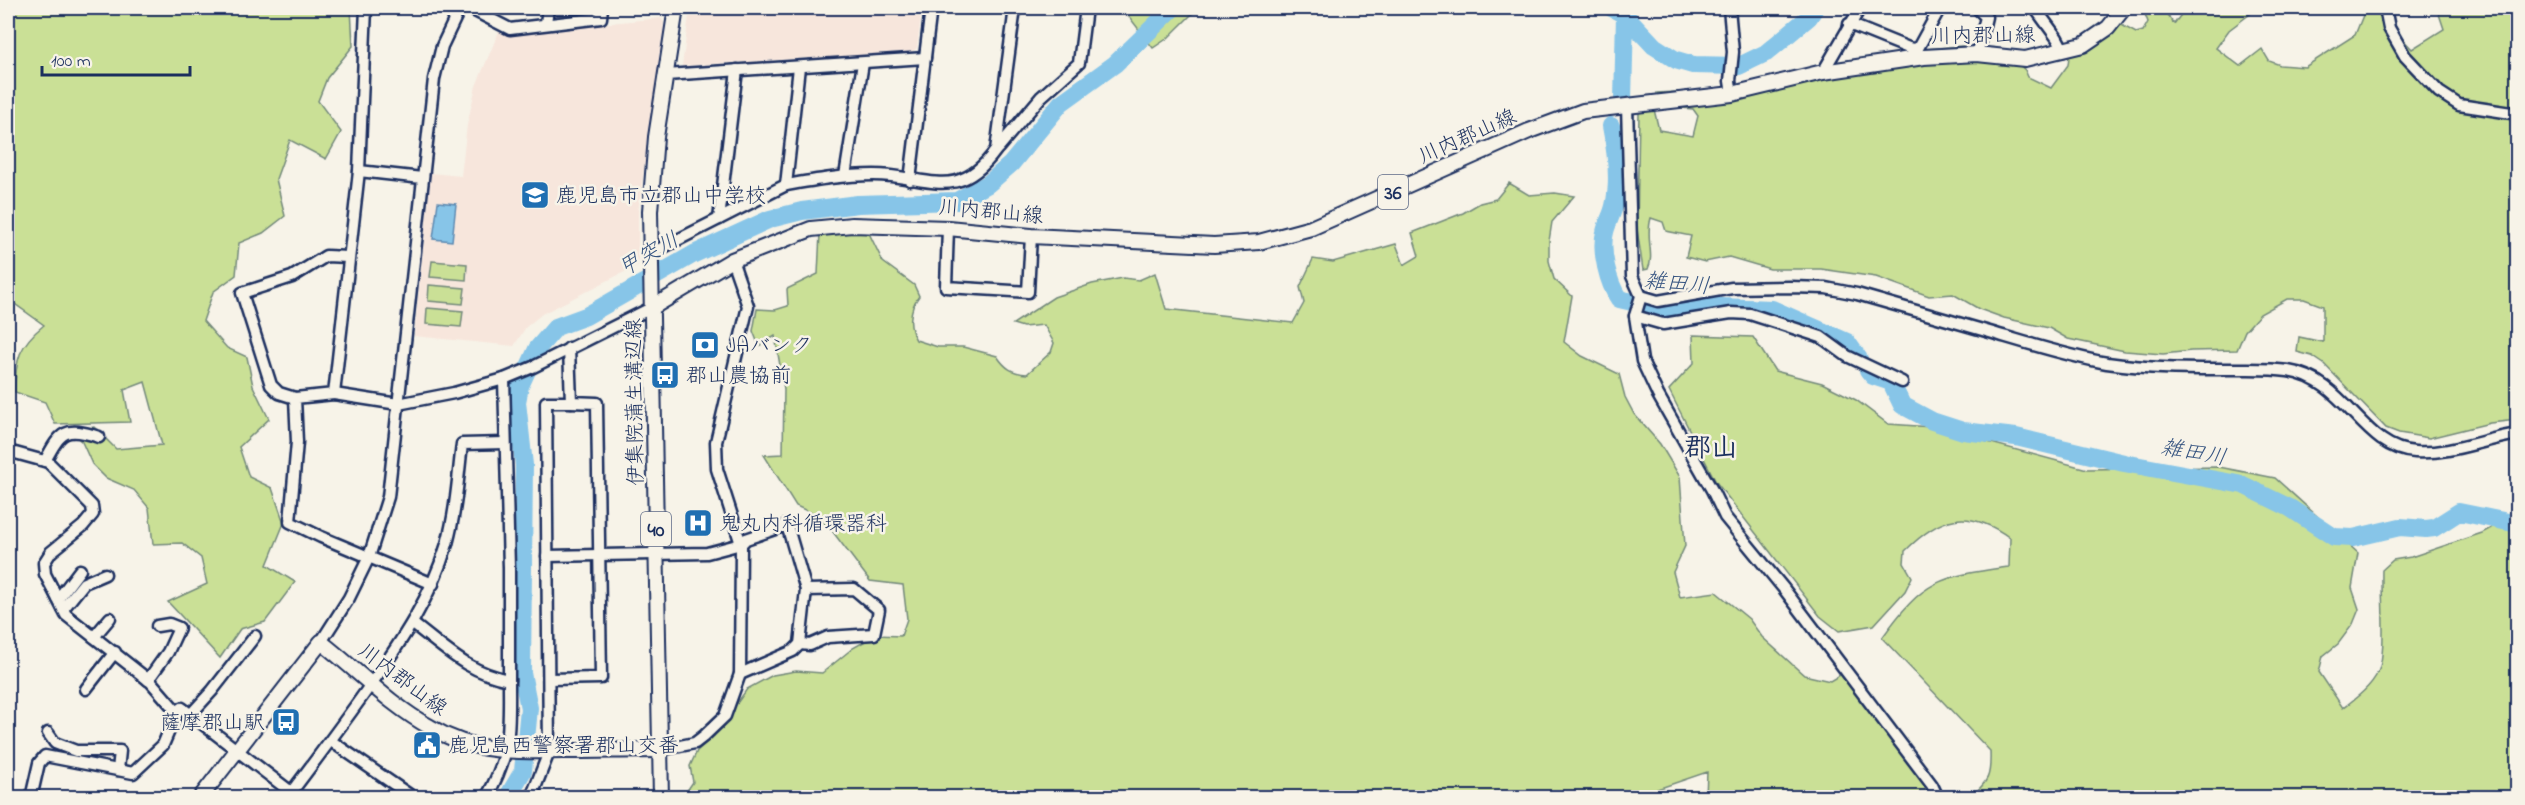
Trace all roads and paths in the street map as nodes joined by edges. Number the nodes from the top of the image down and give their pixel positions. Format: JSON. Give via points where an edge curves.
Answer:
{"nodes":[{"id":1,"x":366,"y":8,"type":"edge"},
{"id":2,"x":460,"y":8,"type":"edge"},
{"id":3,"x":469,"y":8,"type":"edge"},
{"id":4,"x":548,"y":8,"type":"edge"},
{"id":5,"x":602,"y":8,"type":"edge"},
{"id":6,"x":676,"y":8,"type":"edge"},
{"id":7,"x":931,"y":8,"type":"edge"},
{"id":8,"x":1015,"y":8,"type":"edge"},
{"id":9,"x":1086,"y":8,"type":"edge"},
{"id":10,"x":1729,"y":8,"type":"edge"},
{"id":11,"x":1860,"y":8,"type":"edge"},
{"id":12,"x":1940,"y":8,"type":"edge"},
{"id":13,"x":1977,"y":8,"type":"edge"},
{"id":14,"x":2035,"y":8,"type":"edge"},
{"id":15,"x":2124,"y":8,"type":"edge"},
{"id":16,"x":2385,"y":8,"type":"edge"},
{"id":17,"x":546,"y":23,"type":"junction"},
{"id":18,"x":1849,"y":24,"type":"junction"},
{"id":19,"x":2064,"y":51,"type":"junction"},
{"id":20,"x":1977,"y":54,"type":"junction"},
{"id":21,"x":925,"y":58,"type":"junction"},
{"id":22,"x":863,"y":63,"type":"junction"},
{"id":23,"x":799,"y":67,"type":"junction"},
{"id":24,"x":737,"y":70,"type":"junction"},
{"id":25,"x":1823,"y":72,"type":"junction"},
{"id":26,"x":666,"y":75,"type":"junction"},
{"id":27,"x":1731,"y":88,"type":"junction"},
{"id":28,"x":1627,"y":106,"type":"junction"},
{"id":29,"x":2517,"y":114,"type":"edge"},
{"id":30,"x":996,"y":150,"type":"junction"},
{"id":31,"x":358,"y":171,"type":"junction"},
{"id":32,"x":845,"y":176,"type":"junction"},
{"id":33,"x":422,"y":178,"type":"junction"},
{"id":34,"x":910,"y":180,"type":"junction"},
{"id":35,"x":786,"y":185,"type":"junction"},
{"id":36,"x":719,"y":219,"type":"junction"},
{"id":37,"x":948,"y":228,"type":"junction"},
{"id":38,"x":1031,"y":236,"type":"junction"},
{"id":39,"x":651,"y":256,"type":"junction"},
{"id":40,"x":348,"y":257,"type":"junction"},
{"id":41,"x":732,"y":260,"type":"junction"},
{"id":42,"x":1641,"y":297,"type":"junction"},
{"id":43,"x":653,"y":307,"type":"junction"},
{"id":44,"x":1635,"y":316,"type":"junction"},
{"id":45,"x":568,"y":348,"type":"junction"},
{"id":46,"x":504,"y":379,"type":"junction"},
{"id":47,"x":1902,"y":382,"type":"dead end"},
{"id":48,"x":334,"y":394,"type":"junction"},
{"id":49,"x":295,"y":398,"type":"junction"},
{"id":50,"x":571,"y":402,"type":"junction"},
{"id":51,"x":398,"y":404,"type":"junction"},
{"id":52,"x":2517,"y":434,"type":"edge"},
{"id":53,"x":99,"y":437,"type":"dead end"},
{"id":54,"x":506,"y":443,"type":"junction"},
{"id":55,"x":8,"y":451,"type":"edge"},
{"id":56,"x":45,"y":461,"type":"junction"},
{"id":57,"x":741,"y":543,"type":"junction"},
{"id":58,"x":657,"y":554,"type":"junction"},
{"id":59,"x":547,"y":556,"type":"junction"},
{"id":60,"x":598,"y":556,"type":"junction"},
{"id":61,"x":369,"y":557,"type":"junction"},
{"id":62,"x":80,"y":570,"type":"dead end"},
{"id":63,"x":105,"y":574,"type":"dead end"},
{"id":64,"x":433,"y":584,"type":"junction"},
{"id":65,"x":806,"y":590,"type":"junction"},
{"id":66,"x":61,"y":604,"type":"junction"},
{"id":67,"x":110,"y":618,"type":"dead end"},
{"id":68,"x":413,"y":624,"type":"junction"},
{"id":69,"x":157,"y":626,"type":"dead end"},
{"id":70,"x":255,"y":636,"type":"dead end"},
{"id":71,"x":94,"y":637,"type":"junction"},
{"id":72,"x":321,"y":642,"type":"junction"},
{"id":73,"x":800,"y":644,"type":"junction"},
{"id":74,"x":115,"y":652,"type":"junction"},
{"id":75,"x":740,"y":674,"type":"junction"},
{"id":76,"x":549,"y":679,"type":"junction"},
{"id":77,"x":148,"y":680,"type":"junction"},
{"id":78,"x":509,"y":680,"type":"junction"},
{"id":79,"x":371,"y":684,"type":"junction"},
{"id":80,"x":86,"y":689,"type":"dead end"},
{"id":81,"x":177,"y":712,"type":"junction"},
{"id":82,"x":191,"y":714,"type":"junction"},
{"id":83,"x":48,"y":733,"type":"dead end"},
{"id":84,"x":331,"y":741,"type":"junction"},
{"id":85,"x":237,"y":750,"type":"junction"},
{"id":86,"x":660,"y":750,"type":"junction"},
{"id":87,"x":509,"y":752,"type":"junction"},
{"id":88,"x":546,"y":752,"type":"junction"},
{"id":89,"x":118,"y":770,"type":"junction"},
{"id":90,"x":289,"y":795,"type":"edge"},
{"id":91,"x":31,"y":798,"type":"edge"},
{"id":92,"x":200,"y":798,"type":"edge"},
{"id":93,"x":302,"y":798,"type":"edge"},
{"id":94,"x":414,"y":798,"type":"edge"},
{"id":95,"x":486,"y":798,"type":"edge"},
{"id":96,"x":531,"y":798,"type":"edge"},
{"id":97,"x":661,"y":798,"type":"edge"},
{"id":98,"x":1938,"y":798,"type":"edge"}],
"edges":[{"from":1,"to":31,"type":"street"},
{"from":2,"to":33,"type":"street","via":[[442,46],[434,79]]},
{"from":3,"to":17,"type":"street","via":[[510,29]]},
{"from":4,"to":17,"type":"street"},
{"from":5,"to":17,"type":"street","via":[[601,18]]},
{"from":6,"to":26,"type":"main road","name":"伊集院蒲生溝辺線","number":"40"},
{"from":7,"to":21,"type":"street"},
{"from":8,"to":30,"type":"street"},
{"from":9,"to":30,"type":"street","via":[[1079,63],[1041,97]]},
{"from":10,"to":27,"type":"street"},
{"from":11,"to":18,"type":"street"},
{"from":12,"to":18,"type":"street","via":[[1918,48],[1911,49]]},
{"from":13,"to":20,"type":"street","via":[[1986,17]]},
{"from":14,"to":19,"type":"street"},
{"from":15,"to":19,"type":"main road","name":"川内郡山線","number":"36","via":[[2108,28],[2083,45]]},
{"from":16,"to":29,"type":"street","via":[[2389,28],[2405,56],[2439,92],[2459,105]]},
{"from":18,"to":25,"type":"street"},
{"from":19,"to":20,"type":"main road","name":"川内郡山線","number":"36","via":[[2025,60]]},
{"from":20,"to":25,"type":"main road","name":"川内郡山線","number":"36","via":[[1923,57]]},
{"from":21,"to":22,"type":"street"},
{"from":21,"to":34,"type":"street"},
{"from":22,"to":23,"type":"street"},
{"from":22,"to":32,"type":"street"},
{"from":23,"to":24,"type":"street"},
{"from":23,"to":35,"type":"street"},
{"from":24,"to":26,"type":"street"},
{"from":24,"to":36,"type":"street"},
{"from":25,"to":27,"type":"main road","name":"川内郡山線","number":"36"},
{"from":26,"to":39,"type":"main road","name":"伊集院蒲生溝辺線","number":"40","via":[[652,181]]},
{"from":27,"to":28,"type":"main road","name":"川内郡山線","number":"36"},
{"from":28,"to":38,"type":"main road","name":"川内郡山線","number":"36","via":[[1583,111],[1528,131],[1311,228],[1259,242],[1214,245]]},
{"from":28,"to":42,"type":"street","via":[[1632,276]]},
{"from":30,"to":34,"type":"street","via":[[970,177],[950,182]]},
{"from":31,"to":33,"type":"street"},
{"from":31,"to":40,"type":"street"},
{"from":32,"to":34,"type":"street"},
{"from":32,"to":35,"type":"street"},
{"from":33,"to":51,"type":"street"},
{"from":35,"to":36,"type":"street"},
{"from":36,"to":39,"type":"street"},
{"from":37,"to":38,"type":"main road","name":"川内郡山線","number":"36"},
{"from":37,"to":38,"type":"street","via":[[946,287],[1028,292]]},
{"from":37,"to":41,"type":"main road","name":"川内郡山線","number":"36","via":[[852,225],[811,230]]},
{"from":39,"to":43,"type":"main road","name":"伊集院蒲生溝辺線","number":"40"},
{"from":40,"to":48,"type":"street"},
{"from":40,"to":49,"type":"street","via":[[326,256],[292,277],[242,293],[271,385],[279,393]]},
{"from":41,"to":43,"type":"main road","name":"川内郡山線","number":"36"},
{"from":41,"to":57,"type":"street","via":[[748,306],[716,442],[717,469]]},
{"from":42,"to":44,"type":"street"},
{"from":42,"to":52,"type":"street","via":[[1658,301],[1732,288],[1826,288],[2107,363],[2174,369],[2289,371],[2313,378],[2340,397],[2385,443],[2414,452],[2434,452]]},
{"from":43,"to":45,"type":"street"},
{"from":43,"to":58,"type":"main road","name":"伊集院蒲生溝辺線","number":"40"},
{"from":44,"to":47,"type":"street","via":[[1663,324],[1731,312],[1750,314],[1821,337],[1846,356]]},
{"from":44,"to":98,"type":"street","via":[[1642,361],[1725,517],[1784,589]]},
{"from":45,"to":46,"type":"street"},
{"from":45,"to":50,"type":"street"},
{"from":46,"to":51,"type":"street"},
{"from":46,"to":54,"type":"street"},
{"from":48,"to":49,"type":"street"},
{"from":48,"to":51,"type":"street"},
{"from":49,"to":61,"type":"street","via":[[297,442],[290,522]]},
{"from":50,"to":59,"type":"street","via":[[546,402]]},
{"from":50,"to":60,"type":"street","via":[[597,403]]},
{"from":51,"to":61,"type":"street","via":[[388,497]]},
{"from":53,"to":56,"type":"street","via":[[83,432],[63,434]]},
{"from":54,"to":64,"type":"street","via":[[462,444],[456,504]]},
{"from":54,"to":78,"type":"street"},
{"from":55,"to":56,"type":"street"},
{"from":56,"to":66,"type":"street","via":[[92,506],[93,514],[44,563],[45,574]]},
{"from":57,"to":58,"type":"street","via":[[707,553]]},
{"from":57,"to":65,"type":"street","via":[[787,525]]},
{"from":57,"to":75,"type":"street"},
{"from":58,"to":60,"type":"street"},
{"from":58,"to":86,"type":"main road","name":"伊集院蒲生溝辺線","number":"40"},
{"from":59,"to":60,"type":"street"},
{"from":59,"to":76,"type":"street"},
{"from":60,"to":76,"type":"street","via":[[601,678]]},
{"from":61,"to":64,"type":"street"},
{"from":61,"to":72,"type":"street"},
{"from":62,"to":66,"type":"street"},
{"from":63,"to":66,"type":"street","via":[[84,583]]},
{"from":64,"to":68,"type":"street"},
{"from":65,"to":73,"type":"street"},
{"from":65,"to":73,"type":"street","via":[[854,589],[879,610],[874,634],[828,637],[810,645]]},
{"from":66,"to":71,"type":"street","via":[[66,615]]},
{"from":67,"to":71,"type":"street"},
{"from":68,"to":78,"type":"street","via":[[470,668]]},
{"from":68,"to":79,"type":"street"},
{"from":69,"to":77,"type":"street","via":[[169,624],[179,628]]},
{"from":70,"to":82,"type":"street"},
{"from":71,"to":74,"type":"street"},
{"from":72,"to":79,"type":"main road","name":"川内郡山線"},
{"from":72,"to":85,"type":"main road"},
{"from":73,"to":75,"type":"street","via":[[793,651]]},
{"from":74,"to":77,"type":"street"},
{"from":74,"to":80,"type":"street"},
{"from":75,"to":86,"type":"street","via":[[725,716],[704,736],[695,743]]},
{"from":76,"to":88,"type":"street"},
{"from":77,"to":81,"type":"street"},
{"from":78,"to":87,"type":"street"},
{"from":79,"to":84,"type":"street"},
{"from":79,"to":87,"type":"main road","name":"川内郡山線","via":[[450,738]]},
{"from":81,"to":82,"type":"street","via":[[182,708]]},
{"from":81,"to":89,"type":"street","via":[[164,745],[133,773]]},
{"from":82,"to":85,"type":"street"},
{"from":83,"to":89,"type":"street","via":[[55,743],[76,751],[120,751]]},
{"from":84,"to":90,"type":"street"},
{"from":84,"to":94,"type":"street"},
{"from":85,"to":90,"type":"street"},
{"from":85,"to":92,"type":"main road"},
{"from":86,"to":88,"type":"main road","name":"川内郡山線"},
{"from":86,"to":97,"type":"main road","name":"伊集院蒲生溝辺線","number":"40"},
{"from":87,"to":88,"type":"main road","name":"川内郡山線"},
{"from":87,"to":95,"type":"street"},
{"from":88,"to":96,"type":"street"},
{"from":89,"to":91,"type":"street","via":[[45,756],[39,763]]},
{"from":90,"to":93,"type":"street"}]}
